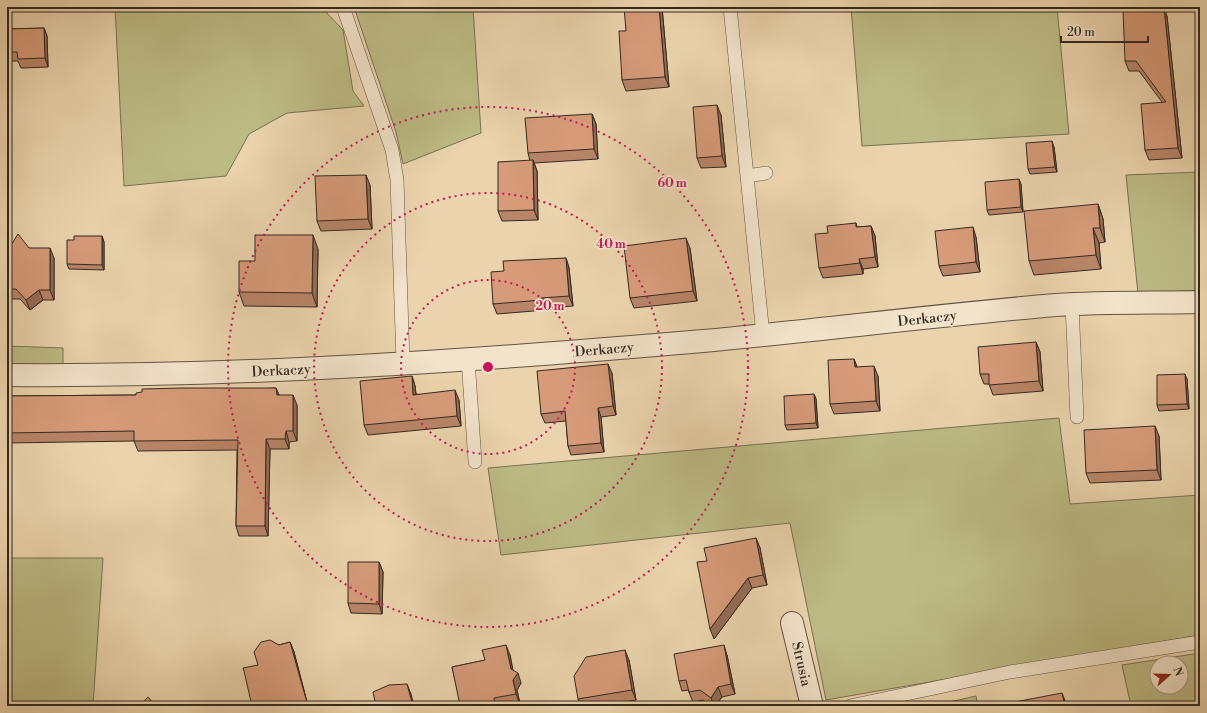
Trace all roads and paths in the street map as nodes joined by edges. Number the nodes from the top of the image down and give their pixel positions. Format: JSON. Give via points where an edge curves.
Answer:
{"nodes":[{"id":1,"x":343,"y":7,"type":"edge"},
{"id":2,"x":730,"y":7,"type":"edge"},
{"id":3,"x":766,"y":173,"type":"dead end"},
{"id":4,"x":747,"y":176,"type":"junction"},
{"id":5,"x":1200,"y":302,"type":"edge"},
{"id":6,"x":1072,"y":305,"type":"junction"},
{"id":7,"x":763,"y":335,"type":"junction"},
{"id":8,"x":468,"y":359,"type":"junction"},
{"id":9,"x":403,"y":363,"type":"junction"},
{"id":10,"x":7,"y":375,"type":"edge"},
{"id":11,"x":1078,"y":418,"type":"dead end"},
{"id":12,"x":475,"y":462,"type":"dead end"},
{"id":13,"x":792,"y":623,"type":"dead end"},
{"id":14,"x":1200,"y":642,"type":"edge"},
{"id":15,"x":812,"y":706,"type":"edge"},
{"id":16,"x":850,"y":706,"type":"edge"}],
"edges":[{"from":1,"to":9,"type":"lane","via":[[392,150],[397,180]]},
{"from":2,"to":4,"type":"lane"},
{"from":3,"to":4,"type":"lane"},
{"from":4,"to":7,"type":"lane"},
{"from":5,"to":6,"type":"street","name":"Derkaczy"},
{"from":6,"to":7,"type":"street","name":"Derkaczy"},
{"from":6,"to":11,"type":"lane"},
{"from":7,"to":8,"type":"street","name":"Derkaczy"},
{"from":8,"to":9,"type":"street","name":"Derkaczy"},
{"from":8,"to":12,"type":"lane"},
{"from":9,"to":10,"type":"street","name":"Derkaczy","via":[[275,371],[123,376]]},
{"from":13,"to":15,"type":"street","name":"Strusia"},
{"from":14,"to":16,"type":"lane","via":[[1010,672]]}]}
